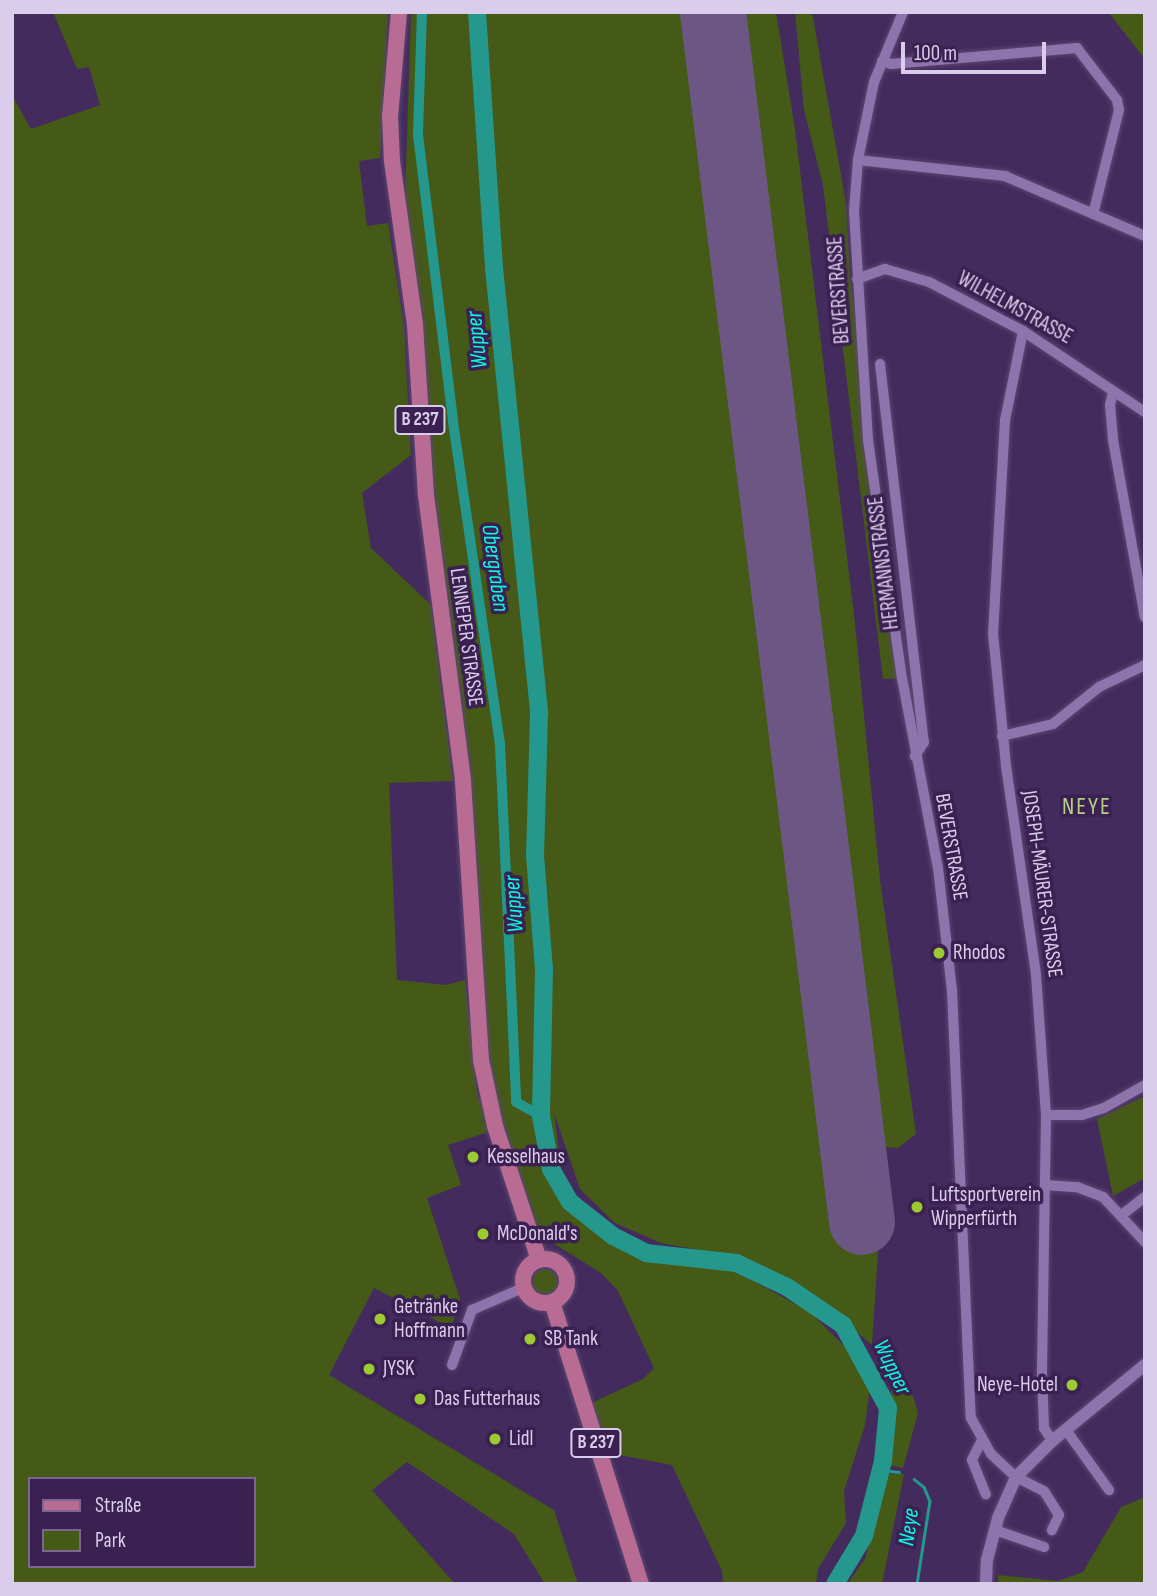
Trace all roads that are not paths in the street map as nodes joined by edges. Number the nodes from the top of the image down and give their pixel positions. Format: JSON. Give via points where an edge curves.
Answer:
{"nodes":[{"id":1,"x":399,"y":12,"type":"edge"},
{"id":2,"x":903,"y":12,"type":"edge"},
{"id":3,"x":882,"y":61,"type":"junction"},
{"id":4,"x":858,"y":160,"type":"junction"},
{"id":5,"x":1093,"y":214,"type":"junction"},
{"id":6,"x":1145,"y":236,"type":"edge"},
{"id":7,"x":857,"y":279,"type":"junction"},
{"id":8,"x":1023,"y":331,"type":"junction"},
{"id":9,"x":880,"y":364,"type":"dead end"},
{"id":10,"x":1113,"y":392,"type":"junction"},
{"id":11,"x":1145,"y":412,"type":"edge"},
{"id":12,"x":1145,"y":617,"type":"edge"},
{"id":13,"x":1145,"y":665,"type":"edge"},
{"id":14,"x":1002,"y":736,"type":"junction"},
{"id":15,"x":915,"y":756,"type":"junction"},
{"id":16,"x":1145,"y":1085,"type":"edge"},
{"id":17,"x":1046,"y":1115,"type":"junction"},
{"id":18,"x":1045,"y":1185,"type":"junction"},
{"id":19,"x":1145,"y":1197,"type":"edge"},
{"id":20,"x":1123,"y":1214,"type":"junction"},
{"id":21,"x":1145,"y":1242,"type":"edge"},
{"id":22,"x":539,"y":1260,"type":"junction"},
{"id":23,"x":525,"y":1287,"type":"junction"},
{"id":24,"x":552,"y":1302,"type":"junction"},
{"id":25,"x":1145,"y":1364,"type":"edge"},
{"id":26,"x":452,"y":1365,"type":"dead end"},
{"id":27,"x":1066,"y":1430,"type":"junction"},
{"id":28,"x":1052,"y":1441,"type":"junction"},
{"id":29,"x":981,"y":1442,"type":"junction"},
{"id":30,"x":1016,"y":1477,"type":"junction"},
{"id":31,"x":1109,"y":1490,"type":"dead end"},
{"id":32,"x":986,"y":1494,"type":"dead end"},
{"id":33,"x":995,"y":1530,"type":"junction"},
{"id":34,"x":1052,"y":1530,"type":"dead end"},
{"id":35,"x":1044,"y":1547,"type":"dead end"},
{"id":36,"x":642,"y":1584,"type":"edge"},
{"id":37,"x":986,"y":1584,"type":"edge"}],
"edges":[{"from":1,"to":22,"type":"main road","name":"LENNEPER STRASSE","number":"B 237","via":[[390,116],[393,170],[415,325],[425,482],[463,781],[481,1060],[495,1126]]},
{"from":2,"to":3,"type":"street","name":"BEVERSTRASSE"},
{"from":3,"to":4,"type":"street","name":"BEVERSTRASSE"},
{"from":3,"to":5,"type":"street","via":[[891,64],[1077,48],[1117,100],[1119,110]]},
{"from":4,"to":5,"type":"street","via":[[1005,176]]},
{"from":4,"to":7,"type":"street","name":"BEVERSTRASSE","via":[[854,211]]},
{"from":5,"to":6,"type":"street"},
{"from":7,"to":8,"type":"street","name":"WILHELMSTRASSE","via":[[885,269],[899,270]]},
{"from":7,"to":15,"type":"street","name":"BEVERSTRASSE","via":[[868,440]]},
{"from":8,"to":10,"type":"street","name":"WILHELMSTRASSE"},
{"from":8,"to":14,"type":"street","name":"JOSEPH-MÄURER-STRASSE","via":[[1004,420],[1000,467],[993,633]]},
{"from":9,"to":15,"type":"street","name":"HERMANNSTRASSE","via":[[924,741]]},
{"from":10,"to":11,"type":"street","name":"WILHELMSTRASSE"},
{"from":10,"to":12,"type":"street","via":[[1113,440]]},
{"from":13,"to":14,"type":"street","via":[[1099,687],[1053,724]]},
{"from":14,"to":17,"type":"street","name":"JOSEPH-MÄURER-STRASSE","via":[[1035,975]]},
{"from":15,"to":29,"type":"street","name":"BEVERSTRASSE","via":[[938,868],[953,990],[971,1418]]},
{"from":16,"to":17,"type":"street","via":[[1093,1111]]},
{"from":17,"to":18,"type":"street","name":"JOSEPH-MÄURER-STRASSE"},
{"from":18,"to":20,"type":"street","via":[[1077,1187],[1103,1197]]},
{"from":18,"to":28,"type":"street","name":"JOSEPH-MÄURER-STRASSE","via":[[1044,1428]]},
{"from":19,"to":20,"type":"street"},
{"from":20,"to":21,"type":"street"},
{"from":22,"to":23,"type":"main road","via":[[525,1274]]},
{"from":22,"to":24,"type":"main road","via":[[555,1262],[566,1274],[563,1294]]},
{"from":23,"to":24,"type":"main road","via":[[532,1298]]},
{"from":23,"to":26,"type":"street","via":[[472,1310]]},
{"from":24,"to":36,"type":"main road","number":"B 237"},
{"from":25,"to":27,"type":"street"},
{"from":27,"to":28,"type":"street"},
{"from":27,"to":31,"type":"street"},
{"from":28,"to":30,"type":"street"},
{"from":29,"to":30,"type":"street","name":"BEVERSTRASSE"},
{"from":29,"to":32,"type":"street","via":[[972,1452],[972,1460]]},
{"from":30,"to":33,"type":"street"},
{"from":30,"to":34,"type":"street","name":"BEVERSTRASSE","via":[[1044,1491],[1059,1515]]},
{"from":33,"to":35,"type":"street"},
{"from":33,"to":37,"type":"street"}]}
